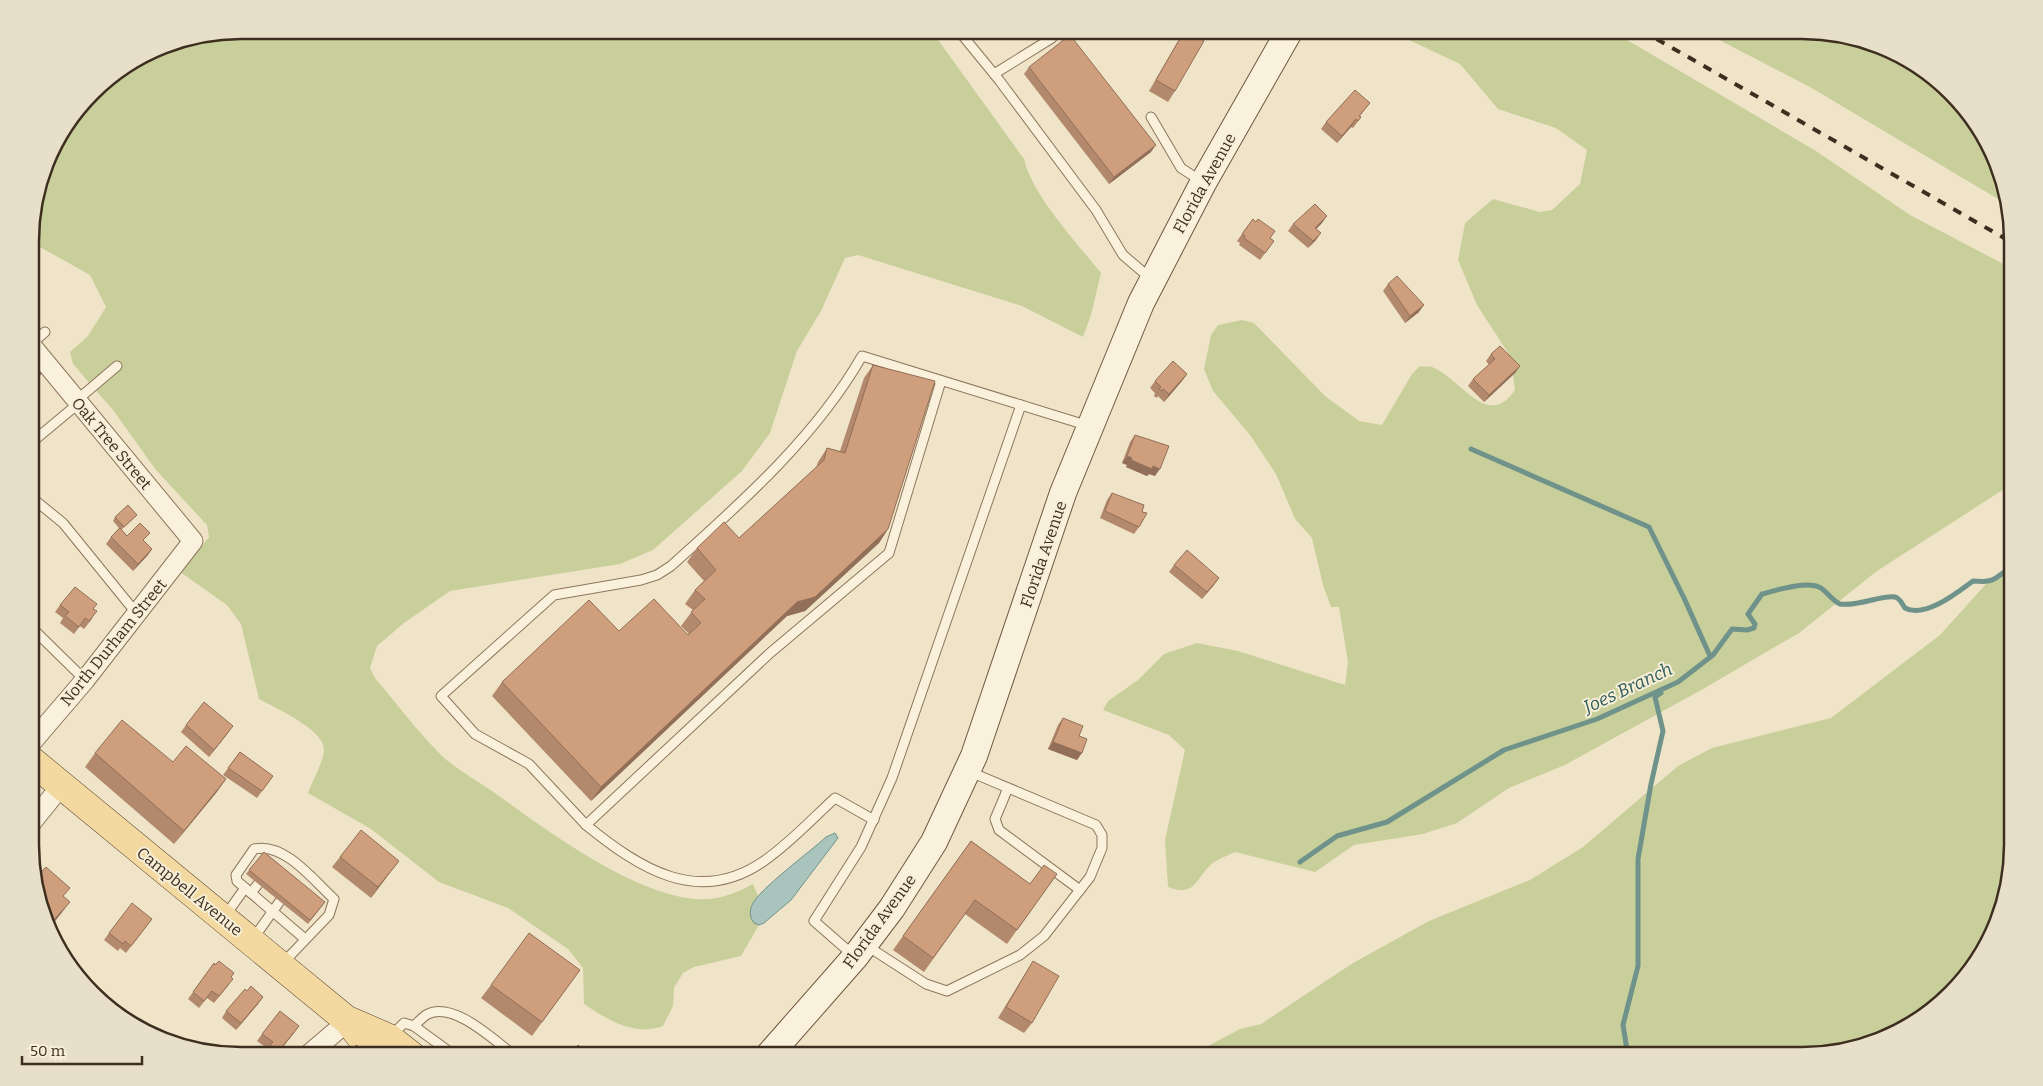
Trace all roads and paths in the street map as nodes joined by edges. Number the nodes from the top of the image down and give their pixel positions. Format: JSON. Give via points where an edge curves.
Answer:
{"nodes":[{"id":1,"x":965,"y":39,"type":"edge"},
{"id":2,"x":1050,"y":39,"type":"edge"},
{"id":3,"x":1285,"y":39,"type":"edge"},
{"id":4,"x":994,"y":74,"type":"junction"},
{"id":5,"x":1151,"y":117,"type":"dead end"},
{"id":6,"x":1203,"y":183,"type":"junction"},
{"id":7,"x":1152,"y":280,"type":"junction"},
{"id":8,"x":45,"y":332,"type":"dead end"},
{"id":9,"x":39,"y":338,"type":"edge"},
{"id":10,"x":39,"y":355,"type":"edge"},
{"id":11,"x":117,"y":366,"type":"dead end"},
{"id":12,"x":941,"y":381,"type":"junction"},
{"id":13,"x":78,"y":402,"type":"junction"},
{"id":14,"x":1022,"y":406,"type":"junction"},
{"id":15,"x":1089,"y":426,"type":"junction"},
{"id":16,"x":39,"y":436,"type":"edge"},
{"id":17,"x":39,"y":504,"type":"edge"},
{"id":18,"x":193,"y":541,"type":"joint"},
{"id":19,"x":137,"y":614,"type":"junction"},
{"id":20,"x":39,"y":635,"type":"edge"},
{"id":21,"x":85,"y":680,"type":"junction"},
{"id":22,"x":39,"y":734,"type":"edge"},
{"id":23,"x":39,"y":766,"type":"edge"},
{"id":24,"x":967,"y":771,"type":"junction"},
{"id":25,"x":61,"y":786,"type":"junction"},
{"id":26,"x":1008,"y":788,"type":"junction"},
{"id":27,"x":39,"y":813,"type":"edge"},
{"id":28,"x":874,"y":820,"type":"junction"},
{"id":29,"x":586,"y":825,"type":"junction"},
{"id":30,"x":258,"y":884,"type":"edge"},
{"id":31,"x":248,"y":890,"type":"junction"},
{"id":32,"x":1080,"y":890,"type":"junction"},
{"id":33,"x":280,"y":901,"type":"edge"},
{"id":34,"x":272,"y":911,"type":"junction"},
{"id":35,"x":293,"y":912,"type":"edge"},
{"id":36,"x":223,"y":918,"type":"junction"},
{"id":37,"x":285,"y":922,"type":"junction"},
{"id":38,"x":305,"y":939,"type":"junction"},
{"id":39,"x":251,"y":942,"type":"junction"},
{"id":40,"x":860,"y":950,"type":"junction"},
{"id":41,"x":281,"y":966,"type":"junction"},
{"id":42,"x":348,"y":1021,"type":"junction"},
{"id":43,"x":414,"y":1026,"type":"junction"},
{"id":44,"x":318,"y":1047,"type":"edge"},
{"id":45,"x":359,"y":1047,"type":"edge"},
{"id":46,"x":382,"y":1047,"type":"edge"},
{"id":47,"x":443,"y":1047,"type":"edge"},
{"id":48,"x":503,"y":1047,"type":"edge"},
{"id":49,"x":776,"y":1047,"type":"edge"}],
"edges":[{"from":1,"to":4,"type":"lane"},
{"from":2,"to":4,"type":"lane"},
{"from":3,"to":6,"type":"main road","name":"Florida Avenue"},
{"from":4,"to":7,"type":"lane","via":[[1096,210],[1123,255]]},
{"from":5,"to":6,"type":"lane","via":[[1181,168]]},
{"from":6,"to":7,"type":"main road","name":"Florida Avenue"},
{"from":7,"to":15,"type":"main road","name":"Florida Avenue"},
{"from":8,"to":9,"type":"lane"},
{"from":10,"to":13,"type":"street","name":"Oak Tree Street"},
{"from":11,"to":13,"type":"lane"},
{"from":12,"to":14,"type":"lane"},
{"from":12,"to":29,"type":"lane","via":[[889,553],[770,653]]},
{"from":12,"to":29,"type":"lane","via":[[862,356],[844,386],[759,487],[671,566],[649,578],[554,595],[441,696],[476,734],[529,764]]},
{"from":13,"to":16,"type":"lane"},
{"from":13,"to":18,"type":"street","name":"Oak Tree Street"},
{"from":14,"to":15,"type":"lane"},
{"from":14,"to":28,"type":"lane","via":[[892,778]]},
{"from":15,"to":24,"type":"main road","name":"Florida Avenue"},
{"from":17,"to":19,"type":"lane","via":[[63,523]]},
{"from":18,"to":19,"type":"street","name":"North Durham Street"},
{"from":19,"to":21,"type":"street","name":"North Durham Street"},
{"from":20,"to":21,"type":"lane"},
{"from":21,"to":22,"type":"street","name":"North Durham Street"},
{"from":23,"to":25,"type":"main road","name":"Campbell Avenue"},
{"from":24,"to":26,"type":"lane"},
{"from":24,"to":40,"type":"main road","name":"Florida Avenue","via":[[934,842],[892,908]]},
{"from":25,"to":27,"type":"street"},
{"from":25,"to":36,"type":"main road","name":"Campbell Avenue"},
{"from":26,"to":32,"type":"lane","via":[[995,819],[999,830]]},
{"from":26,"to":32,"type":"lane","via":[[1096,825],[1102,836],[1102,848],[1090,877]]},
{"from":28,"to":29,"type":"lane","via":[[835,798],[764,861],[738,874],[708,881],[657,873],[628,858]]},
{"from":28,"to":40,"type":"lane","via":[[848,871],[814,921]]},
{"from":30,"to":31,"type":"lane"},
{"from":31,"to":34,"type":"lane"},
{"from":31,"to":36,"type":"lane"},
{"from":31,"to":38,"type":"lane","via":[[237,881],[236,875],[254,850],[261,848],[281,858],[334,899],[329,915]]},
{"from":32,"to":40,"type":"lane","via":[[1044,936],[1020,955],[947,991],[926,984]]},
{"from":33,"to":34,"type":"lane"},
{"from":34,"to":37,"type":"lane"},
{"from":34,"to":39,"type":"lane"},
{"from":35,"to":37,"type":"lane"},
{"from":36,"to":39,"type":"main road","name":"Campbell Avenue"},
{"from":37,"to":38,"type":"lane"},
{"from":38,"to":41,"type":"lane"},
{"from":39,"to":41,"type":"main road","name":"Campbell Avenue"},
{"from":40,"to":49,"type":"main road","name":"Florida Avenue"},
{"from":41,"to":42,"type":"main road","name":"Campbell Avenue"},
{"from":42,"to":44,"type":"street"},
{"from":42,"to":45,"type":"street","name":"Campbell Avenue"},
{"from":42,"to":46,"type":"main road","name":"Campbell Avenue"},
{"from":43,"to":46,"type":"lane","via":[[404,1023]]},
{"from":43,"to":47,"type":"lane"},
{"from":43,"to":48,"type":"lane","via":[[427,1014],[454,1012]]}]}
